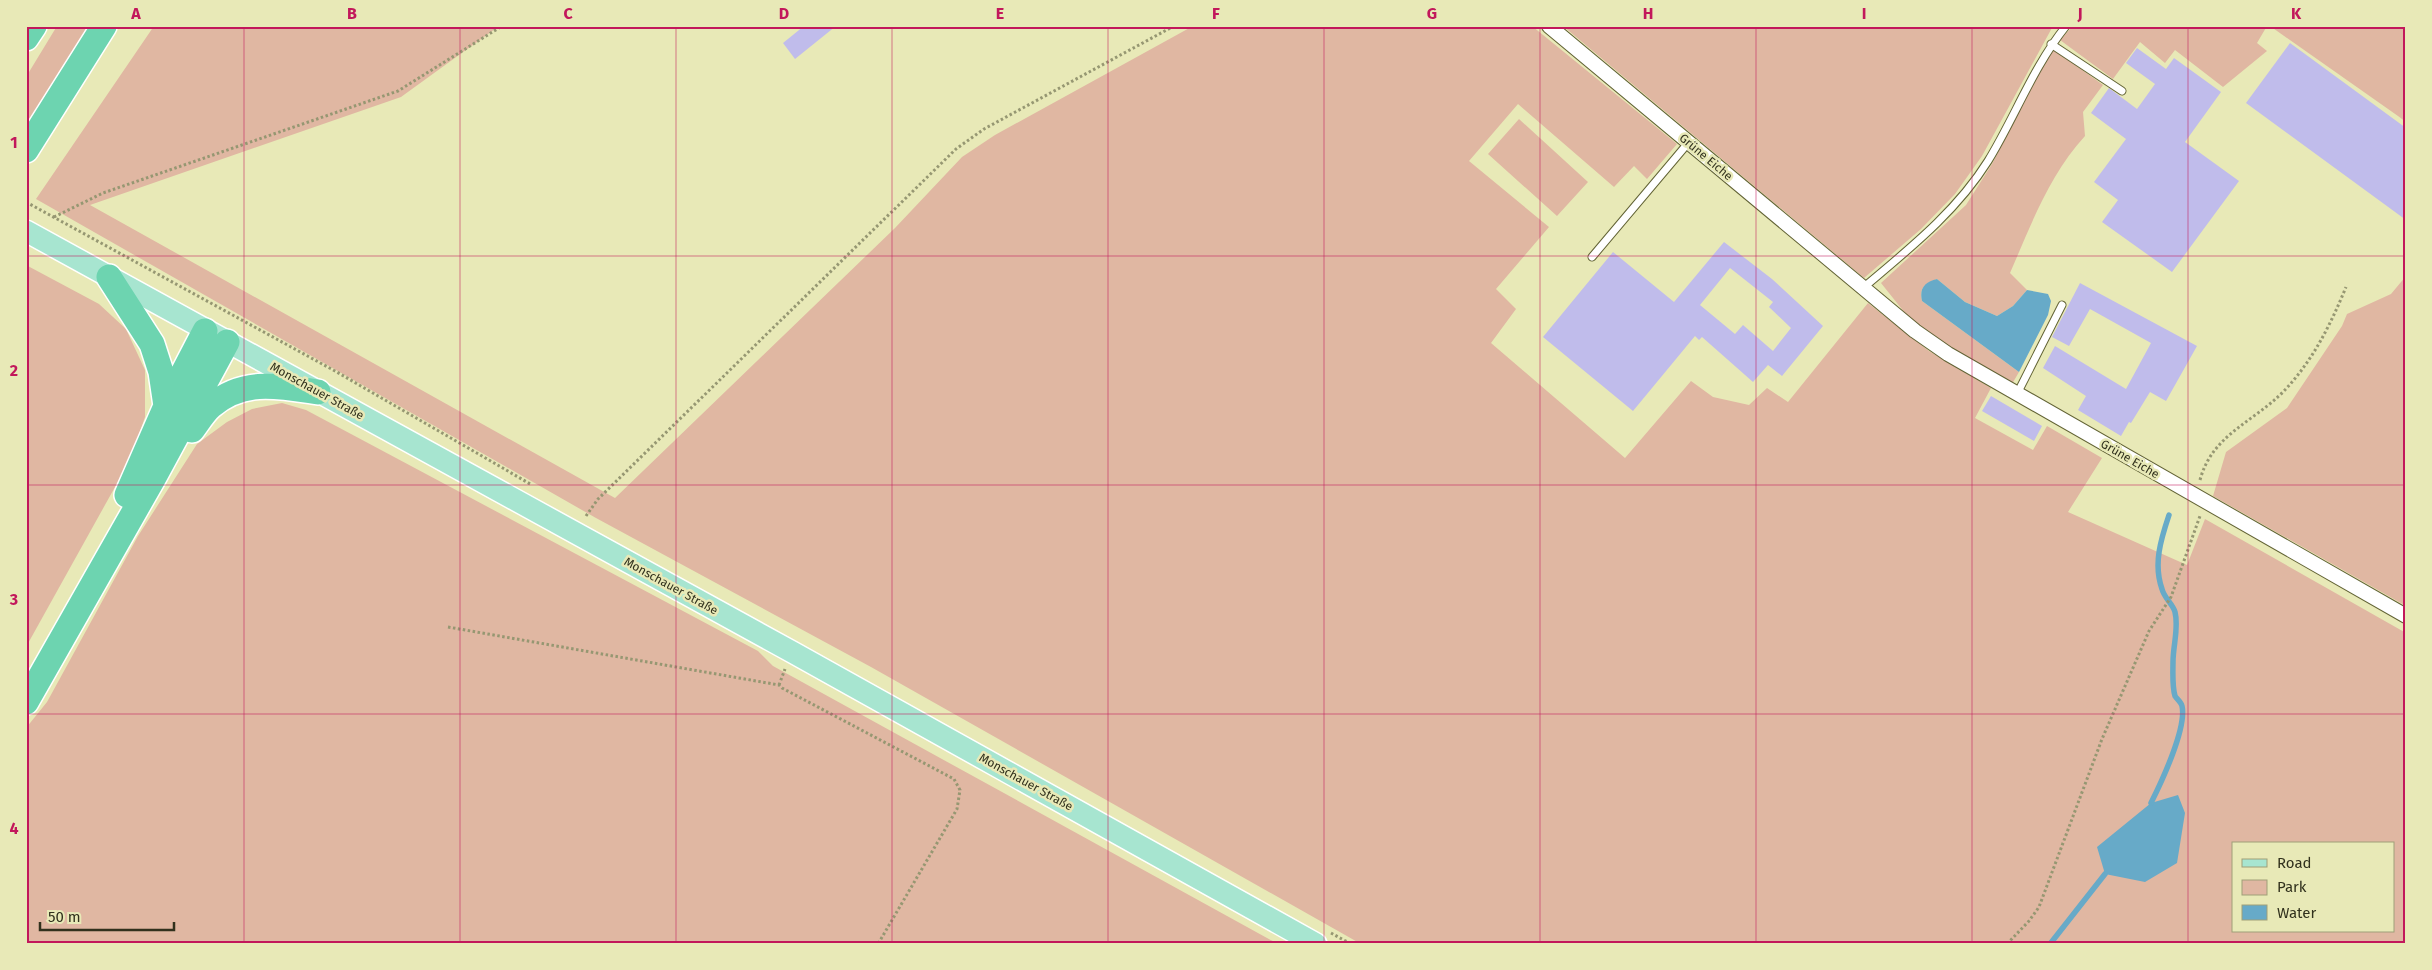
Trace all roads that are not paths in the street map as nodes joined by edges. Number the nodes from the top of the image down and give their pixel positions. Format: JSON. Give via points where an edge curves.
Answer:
{"nodes":[{"id":1,"x":28,"y":26,"type":"edge"},
{"id":2,"x":34,"y":26,"type":"edge"},
{"id":3,"x":104,"y":26,"type":"edge"},
{"id":4,"x":1549,"y":26,"type":"edge"},
{"id":5,"x":2066,"y":26,"type":"edge"},
{"id":6,"x":26,"y":31,"type":"edge"},
{"id":7,"x":26,"y":38,"type":"edge"},
{"id":8,"x":2051,"y":44,"type":"junction"},
{"id":9,"x":2122,"y":91,"type":"dead end"},
{"id":10,"x":1689,"y":142,"type":"junction"},
{"id":11,"x":26,"y":150,"type":"edge"},
{"id":12,"x":26,"y":231,"type":"edge"},
{"id":13,"x":1592,"y":257,"type":"dead end"},
{"id":14,"x":109,"y":277,"type":"junction"},
{"id":15,"x":1863,"y":288,"type":"junction"},
{"id":16,"x":2062,"y":305,"type":"dead end"},
{"id":17,"x":205,"y":330,"type":"junction"},
{"id":18,"x":227,"y":342,"type":"junction"},
{"id":19,"x":318,"y":392,"type":"junction"},
{"id":20,"x":2017,"y":394,"type":"junction"},
{"id":21,"x":166,"y":406,"type":"junction"},
{"id":22,"x":154,"y":477,"type":"junction"},
{"id":23,"x":2406,"y":616,"type":"edge"},
{"id":24,"x":26,"y":672,"type":"edge"},
{"id":25,"x":26,"y":702,"type":"edge"},
{"id":26,"x":1316,"y":944,"type":"edge"}],
"edges":[{"from":1,"to":6,"type":"highway"},
{"from":2,"to":7,"type":"highway"},
{"from":3,"to":11,"type":"highway"},
{"from":4,"to":10,"type":"street","name":"Grüne Eiche"},
{"from":5,"to":8,"type":"lane"},
{"from":8,"to":9,"type":"lane"},
{"from":8,"to":15,"type":"lane","via":[[1988,161],[1961,199]]},
{"from":10,"to":13,"type":"lane"},
{"from":10,"to":15,"type":"street","name":"Grüne Eiche"},
{"from":12,"to":14,"type":"main road","name":"Monschauer Straße"},
{"from":14,"to":17,"type":"main road","name":"Monschauer Straße"},
{"from":14,"to":21,"type":"highway","via":[[152,344],[162,372]]},
{"from":15,"to":20,"type":"street","name":"Grüne Eiche","via":[[1948,354]]},
{"from":16,"to":20,"type":"lane"},
{"from":17,"to":18,"type":"main road","name":"Monschauer Straße"},
{"from":17,"to":21,"type":"highway"},
{"from":18,"to":19,"type":"main road","name":"Monschauer Straße"},
{"from":18,"to":22,"type":"highway"},
{"from":19,"to":22,"type":"highway","via":[[267,385],[230,393],[210,407]]},
{"from":19,"to":26,"type":"main road","name":"Monschauer Straße"},
{"from":20,"to":23,"type":"street","name":"Grüne Eiche"},
{"from":21,"to":24,"type":"highway","via":[[123,502],[51,634]]},
{"from":22,"to":25,"type":"highway"}]}
